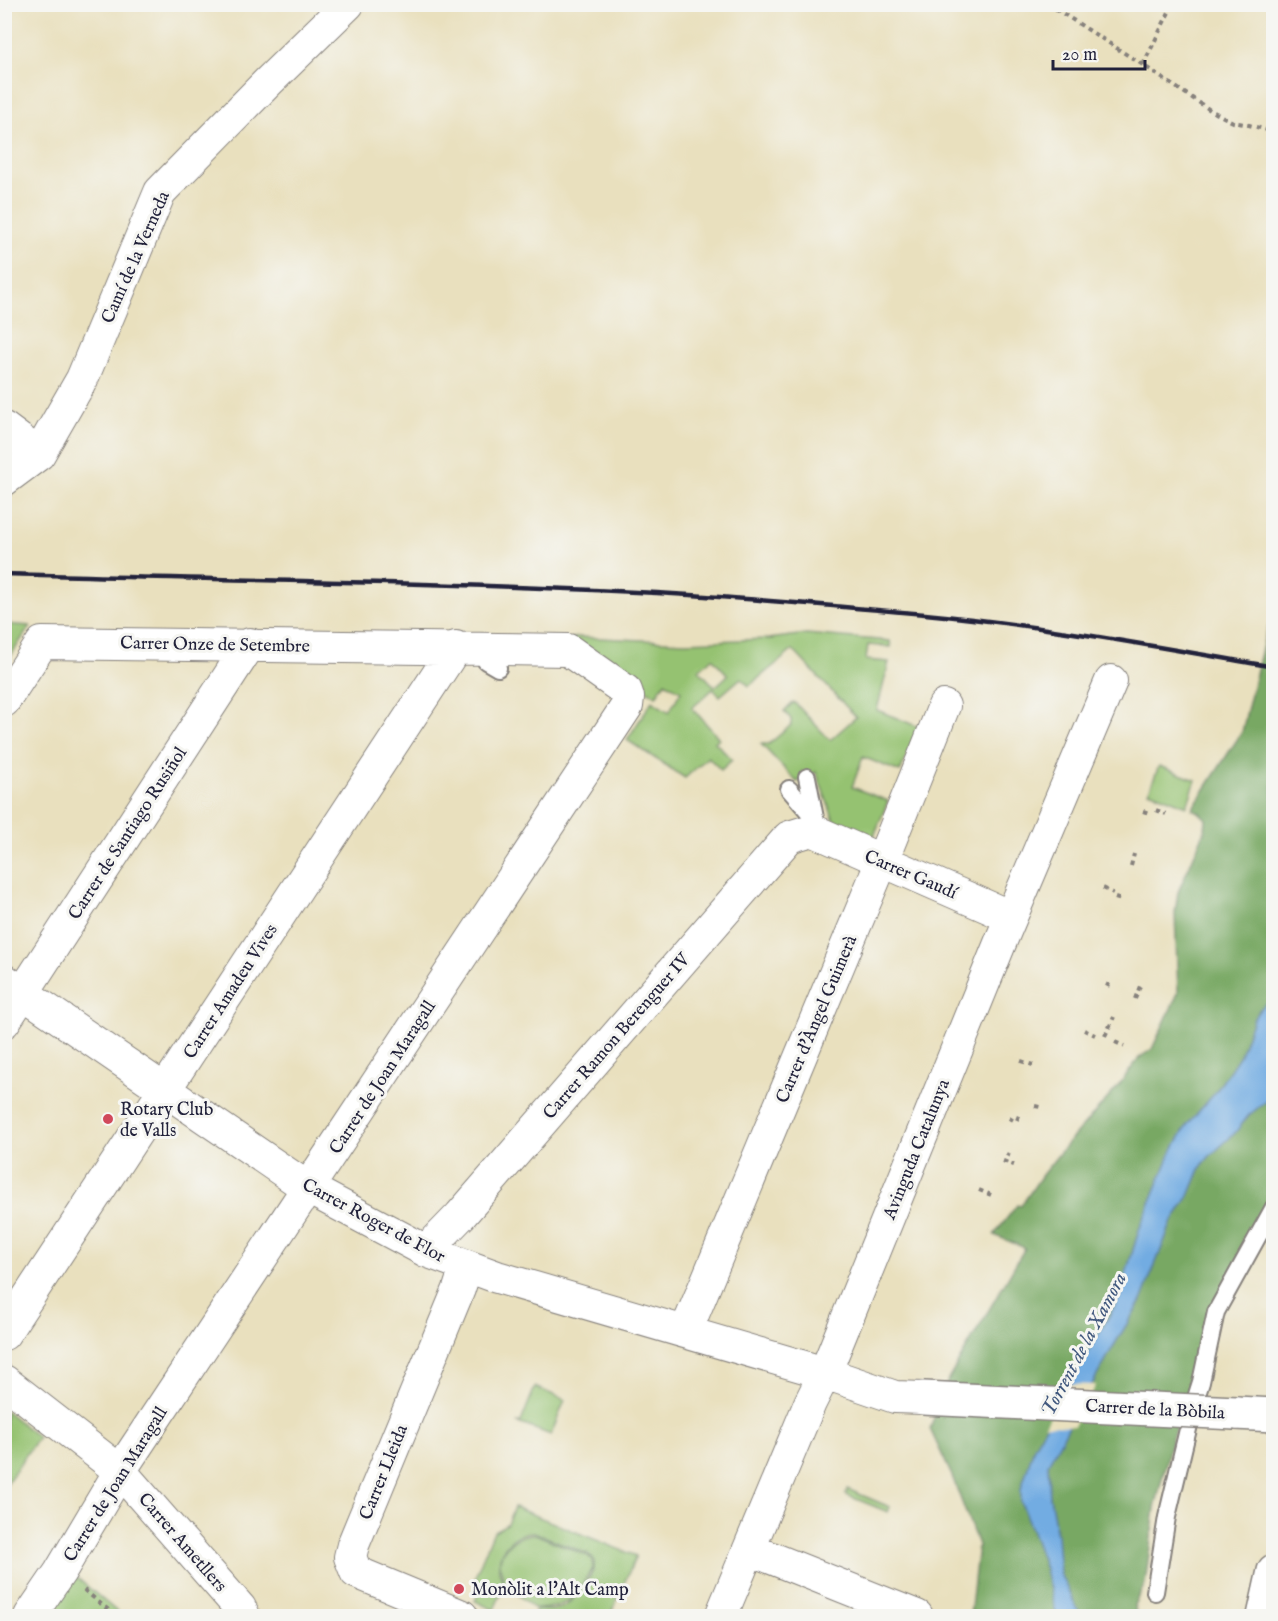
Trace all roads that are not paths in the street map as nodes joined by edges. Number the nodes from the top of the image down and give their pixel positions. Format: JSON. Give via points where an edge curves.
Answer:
{"nodes":[{"id":1,"x":348,"y":4,"type":"edge"},
{"id":2,"x":4,"y":428,"type":"edge"},
{"id":3,"x":39,"y":454,"type":"junction"},
{"id":4,"x":4,"y":480,"type":"edge"},
{"id":5,"x":456,"y":648,"type":"junction"},
{"id":6,"x":271,"y":651,"type":"junction"},
{"id":7,"x":1111,"y":681,"type":"dead end"},
{"id":8,"x":4,"y":701,"type":"edge"},
{"id":9,"x":944,"y":706,"type":"dead end"},
{"id":10,"x":807,"y":777,"type":"dead end"},
{"id":11,"x":789,"y":789,"type":"dead end"},
{"id":12,"x":813,"y":824,"type":"junction"},
{"id":13,"x":882,"y":861,"type":"junction"},
{"id":14,"x":1011,"y":917,"type":"junction"},
{"id":15,"x":14,"y":986,"type":"edge"},
{"id":16,"x":4,"y":1022,"type":"edge"},
{"id":17,"x":166,"y":1089,"type":"junction"},
{"id":18,"x":308,"y":1188,"type":"junction"},
{"id":19,"x":1274,"y":1207,"type":"edge"},
{"id":20,"x":426,"y":1251,"type":"junction"},
{"id":21,"x":466,"y":1267,"type":"junction"},
{"id":22,"x":686,"y":1331,"type":"junction"},
{"id":23,"x":4,"y":1334,"type":"edge"},
{"id":24,"x":825,"y":1373,"type":"junction"},
{"id":25,"x":4,"y":1381,"type":"edge"},
{"id":26,"x":923,"y":1398,"type":"joint"},
{"id":27,"x":1274,"y":1415,"type":"edge"},
{"id":28,"x":120,"y":1471,"type":"junction"},
{"id":29,"x":749,"y":1549,"type":"junction"},
{"id":30,"x":1274,"y":1571,"type":"edge"},
{"id":31,"x":1155,"y":1592,"type":"dead end"},
{"id":32,"x":30,"y":1617,"type":"edge"},
{"id":33,"x":244,"y":1617,"type":"edge"},
{"id":34,"x":462,"y":1617,"type":"edge"},
{"id":35,"x":721,"y":1617,"type":"edge"},
{"id":36,"x":917,"y":1617,"type":"edge"},
{"id":37,"x":1264,"y":1617,"type":"edge"}],
"edges":[{"from":1,"to":3,"type":"street","name":"Camí de la Verneda","via":[[160,192],[82,379]]},
{"from":2,"to":3,"type":"street"},
{"from":3,"to":4,"type":"street","name":"Camí de la Verneda"},
{"from":5,"to":6,"type":"street","name":"Carrer Onze de Setembre"},
{"from":5,"to":17,"type":"street","name":"Carrer Amadeu Vives"},
{"from":5,"to":18,"type":"street","name":"Carrer de Joan Maragall","via":[[492,658],[568,650],[635,694]]},
{"from":6,"to":8,"type":"street","name":"Carrer Onze de Setembre","via":[[42,643]]},
{"from":6,"to":15,"type":"street","name":"Carrer de Santiago Rusiñol"},
{"from":7,"to":14,"type":"street","name":"Avinguda Catalunya"},
{"from":9,"to":13,"type":"street","name":"Carrer d'Àngel Guimerà"},
{"from":10,"to":12,"type":"lane"},
{"from":11,"to":12,"type":"lane"},
{"from":12,"to":13,"type":"street","name":"Carrer Gaudí"},
{"from":12,"to":20,"type":"street","name":"Carrer Ramon Berenguer IV","via":[[789,837]]},
{"from":13,"to":14,"type":"street","name":"Carrer Gaudí"},
{"from":13,"to":22,"type":"street","name":"Carrer d'Àngel Guimerà"},
{"from":14,"to":24,"type":"street","name":"Avinguda Catalunya"},
{"from":15,"to":16,"type":"street","name":"Carrer de Santiago Rusiñol"},
{"from":15,"to":17,"type":"street","name":"Carrer Roger de Flor"},
{"from":17,"to":18,"type":"street","name":"Carrer Roger de Flor"},
{"from":17,"to":23,"type":"street","name":"Carrer Amadeu Vives"},
{"from":18,"to":20,"type":"street","name":"Carrer Roger de Flor"},
{"from":18,"to":28,"type":"street","name":"Carrer de Joan Maragall"},
{"from":19,"to":31,"type":"lane","via":[[1216,1312],[1167,1517]]},
{"from":20,"to":21,"type":"street","name":"Carrer Roger de Flor"},
{"from":21,"to":22,"type":"street","name":"Carrer Roger de Flor"},
{"from":21,"to":34,"type":"street","name":"Carrer Lleida","via":[[350,1557],[356,1572]]},
{"from":22,"to":24,"type":"street","name":"Carrer Roger de Flor"},
{"from":24,"to":26,"type":"street","name":"Carrer de la Bòbila","via":[[895,1397]]},
{"from":24,"to":29,"type":"street","name":"Avinguda Catalunya"},
{"from":25,"to":28,"type":"street","name":"Carrer Ametllers"},
{"from":26,"to":27,"type":"street","name":"Carrer de la Bòbila","bridge":true},
{"from":28,"to":32,"type":"street","name":"Carrer de Joan Maragall"},
{"from":28,"to":33,"type":"street","name":"Carrer Ametllers"},
{"from":29,"to":35,"type":"street","name":"Avinguda Catalunya"},
{"from":29,"to":36,"type":"street"},
{"from":30,"to":37,"type":"street"}]}
